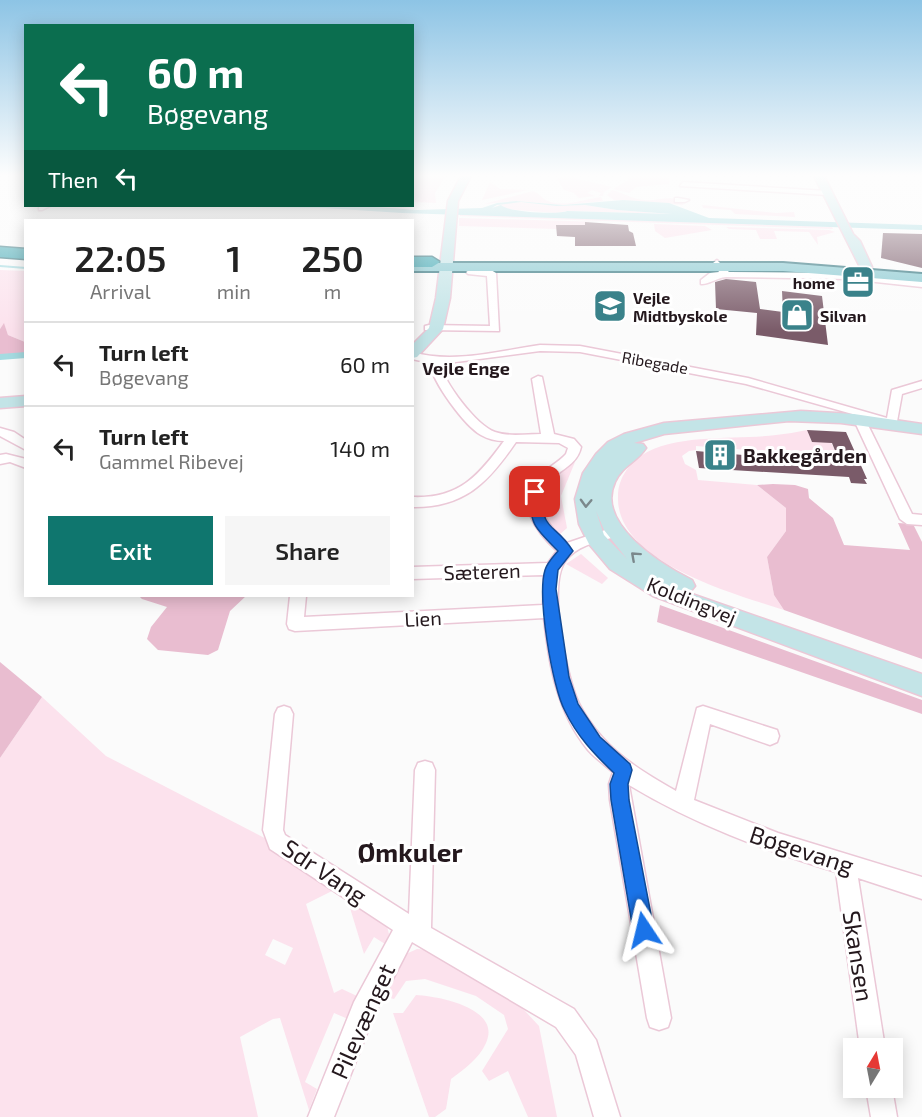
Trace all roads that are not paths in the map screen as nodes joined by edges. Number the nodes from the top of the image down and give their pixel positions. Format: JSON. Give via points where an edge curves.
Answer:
{"nodes":[{"id":1,"x":445,"y":226,"type":"edge"},
{"id":2,"x":844,"y":226,"type":"edge"},
{"id":3,"x":0,"y":252,"type":"edge"},
{"id":4,"x":24,"y":254,"type":"edge"},
{"id":5,"x":414,"y":262,"type":"edge"},
{"id":6,"x":439,"y":264,"type":"junction"},
{"id":7,"x":860,"y":266,"type":"junction"},
{"id":8,"x":414,"y":267,"type":"edge"},
{"id":9,"x":721,"y":268,"type":"junction"},
{"id":10,"x":471,"y":272,"type":"dead end"},
{"id":11,"x":922,"y":274,"type":"edge"},
{"id":12,"x":704,"y":282,"type":"dead end"},
{"id":13,"x":922,"y":285,"type":"edge"},
{"id":14,"x":433,"y":329,"type":"junction"},
{"id":15,"x":414,"y":343,"type":"edge"},
{"id":16,"x":414,"y":352,"type":"edge"},
{"id":17,"x":414,"y":355,"type":"edge"},
{"id":18,"x":435,"y":361,"type":"junction"},
{"id":19,"x":538,"y":380,"type":"dead end"},
{"id":20,"x":922,"y":384,"type":"edge"},
{"id":21,"x":24,"y":402,"type":"edge"},
{"id":22,"x":0,"y":403,"type":"edge"},
{"id":23,"x":862,"y":424,"type":"junction"},
{"id":24,"x":892,"y":424,"type":"junction"},
{"id":25,"x":922,"y":429,"type":"edge"},
{"id":26,"x":0,"y":432,"type":"edge"},
{"id":27,"x":922,"y":434,"type":"edge"},
{"id":28,"x":548,"y":438,"type":"junction"},
{"id":29,"x":511,"y":440,"type":"junction"},
{"id":30,"x":24,"y":445,"type":"edge"},
{"id":31,"x":0,"y":460,"type":"edge"},
{"id":32,"x":24,"y":463,"type":"edge"},
{"id":33,"x":414,"y":502,"type":"edge"},
{"id":34,"x":922,"y":520,"type":"edge"},
{"id":35,"x":604,"y":534,"type":"junction"},
{"id":36,"x":566,"y":551,"type":"junction"},
{"id":37,"x":552,"y":569,"type":"junction"},
{"id":38,"x":414,"y":573,"type":"edge"},
{"id":39,"x":298,"y":597,"type":"edge"},
{"id":40,"x":552,"y":611,"type":"junction"},
{"id":41,"x":922,"y":671,"type":"edge"},
{"id":42,"x":922,"y":686,"type":"edge"},
{"id":43,"x":284,"y":714,"type":"dead end"},
{"id":44,"x":770,"y":736,"type":"dead end"},
{"id":45,"x":425,"y":770,"type":"dead end"},
{"id":46,"x":623,"y":770,"type":"junction"},
{"id":47,"x":683,"y":804,"type":"junction"},
{"id":48,"x":845,"y":863,"type":"junction"},
{"id":49,"x":922,"y":888,"type":"edge"},
{"id":50,"x":413,"y":930,"type":"junction"},
{"id":51,"x":659,"y":1018,"type":"dead end"},
{"id":52,"x":871,"y":1038,"type":"edge"},
{"id":53,"x":881,"y":1098,"type":"edge"},
{"id":54,"x":321,"y":1117,"type":"edge"},
{"id":55,"x":607,"y":1117,"type":"edge"},
{"id":56,"x":884,"y":1117,"type":"edge"}],
"edges":[{"from":1,"to":6,"type":"main road"},
{"from":2,"to":7,"type":"main road","via":[[843,240]]},
{"from":3,"to":4,"type":"highway"},
{"from":5,"to":6,"type":"highway"},
{"from":6,"to":8,"type":"main road"},
{"from":6,"to":9,"type":"main road"},
{"from":6,"to":14,"type":"main road"},
{"from":7,"to":9,"type":"main road"},
{"from":7,"to":9,"type":"main road","via":[[819,262]]},
{"from":7,"to":11,"type":"main road"},
{"from":9,"to":12,"type":"street"},
{"from":9,"to":13,"type":"street"},
{"from":10,"to":14,"type":"street","via":[[491,273],[495,329]]},
{"from":14,"to":15,"type":"main road"},
{"from":14,"to":16,"type":"main road"},
{"from":17,"to":18,"type":"street","name":"Ribegade"},
{"from":18,"to":24,"type":"street","name":"Ribegade","via":[[540,348],[580,349],[710,372]]},
{"from":18,"to":29,"type":"street","via":[[437,375],[477,427]]},
{"from":19,"to":28,"type":"street"},
{"from":20,"to":24,"type":"street","via":[[896,392]]},
{"from":21,"to":22,"type":"main road"},
{"from":23,"to":24,"type":"main road","name":"Koldingvej"},
{"from":23,"to":27,"type":"main road","name":"Koldingvej"},
{"from":23,"to":34,"type":"street","via":[[907,519]]},
{"from":23,"to":35,"type":"main road","name":"Koldingvej","via":[[804,424],[687,435],[642,445],[625,455],[604,482]]},
{"from":24,"to":25,"type":"main road","name":"Koldingvej"},
{"from":26,"to":30,"type":"street"},
{"from":28,"to":29,"type":"street"},
{"from":28,"to":36,"type":"street","via":[[570,440],[575,447],[573,456],[539,483],[534,503],[540,525]]},
{"from":29,"to":33,"type":"street","via":[[482,478],[451,498]]},
{"from":31,"to":32,"type":"street","via":[[5,457]]},
{"from":35,"to":36,"type":"street"},
{"from":41,"to":35,"type":"main road","name":"Koldingvej","one_way":true,"via":[[678,584]]},
{"from":35,"to":42,"type":"main road","name":"Koldingvej","via":[[620,565],[651,586]]},
{"from":36,"to":37,"type":"street"},
{"from":37,"to":38,"type":"street","name":"Sæteren"},
{"from":37,"to":40,"type":"street","name":"Bøgevang"},
{"from":39,"to":40,"type":"street","name":"Lien","via":[[295,624]]},
{"from":40,"to":46,"type":"street","name":"Bøgevang","via":[[561,677],[571,708],[594,742]]},
{"from":43,"to":50,"type":"street","name":"Sdr Vang","via":[[273,830],[277,842]]},
{"from":44,"to":47,"type":"street","via":[[703,714]]},
{"from":45,"to":50,"type":"street"},
{"from":46,"to":47,"type":"street","name":"Bøgevang"},
{"from":46,"to":51,"type":"street","via":[[620,800]]},
{"from":47,"to":48,"type":"street","name":"Bøgevang","via":[[747,832]]},
{"from":48,"to":49,"type":"street","name":"Bøgevang"},
{"from":48,"to":52,"type":"street","name":"Skansen"},
{"from":50,"to":54,"type":"street","name":"Pilevænget","via":[[363,1011]]},
{"from":50,"to":55,"type":"street","name":"Sdr Vang","via":[[565,1018],[587,1049]]},
{"from":53,"to":56,"type":"street"}]}
